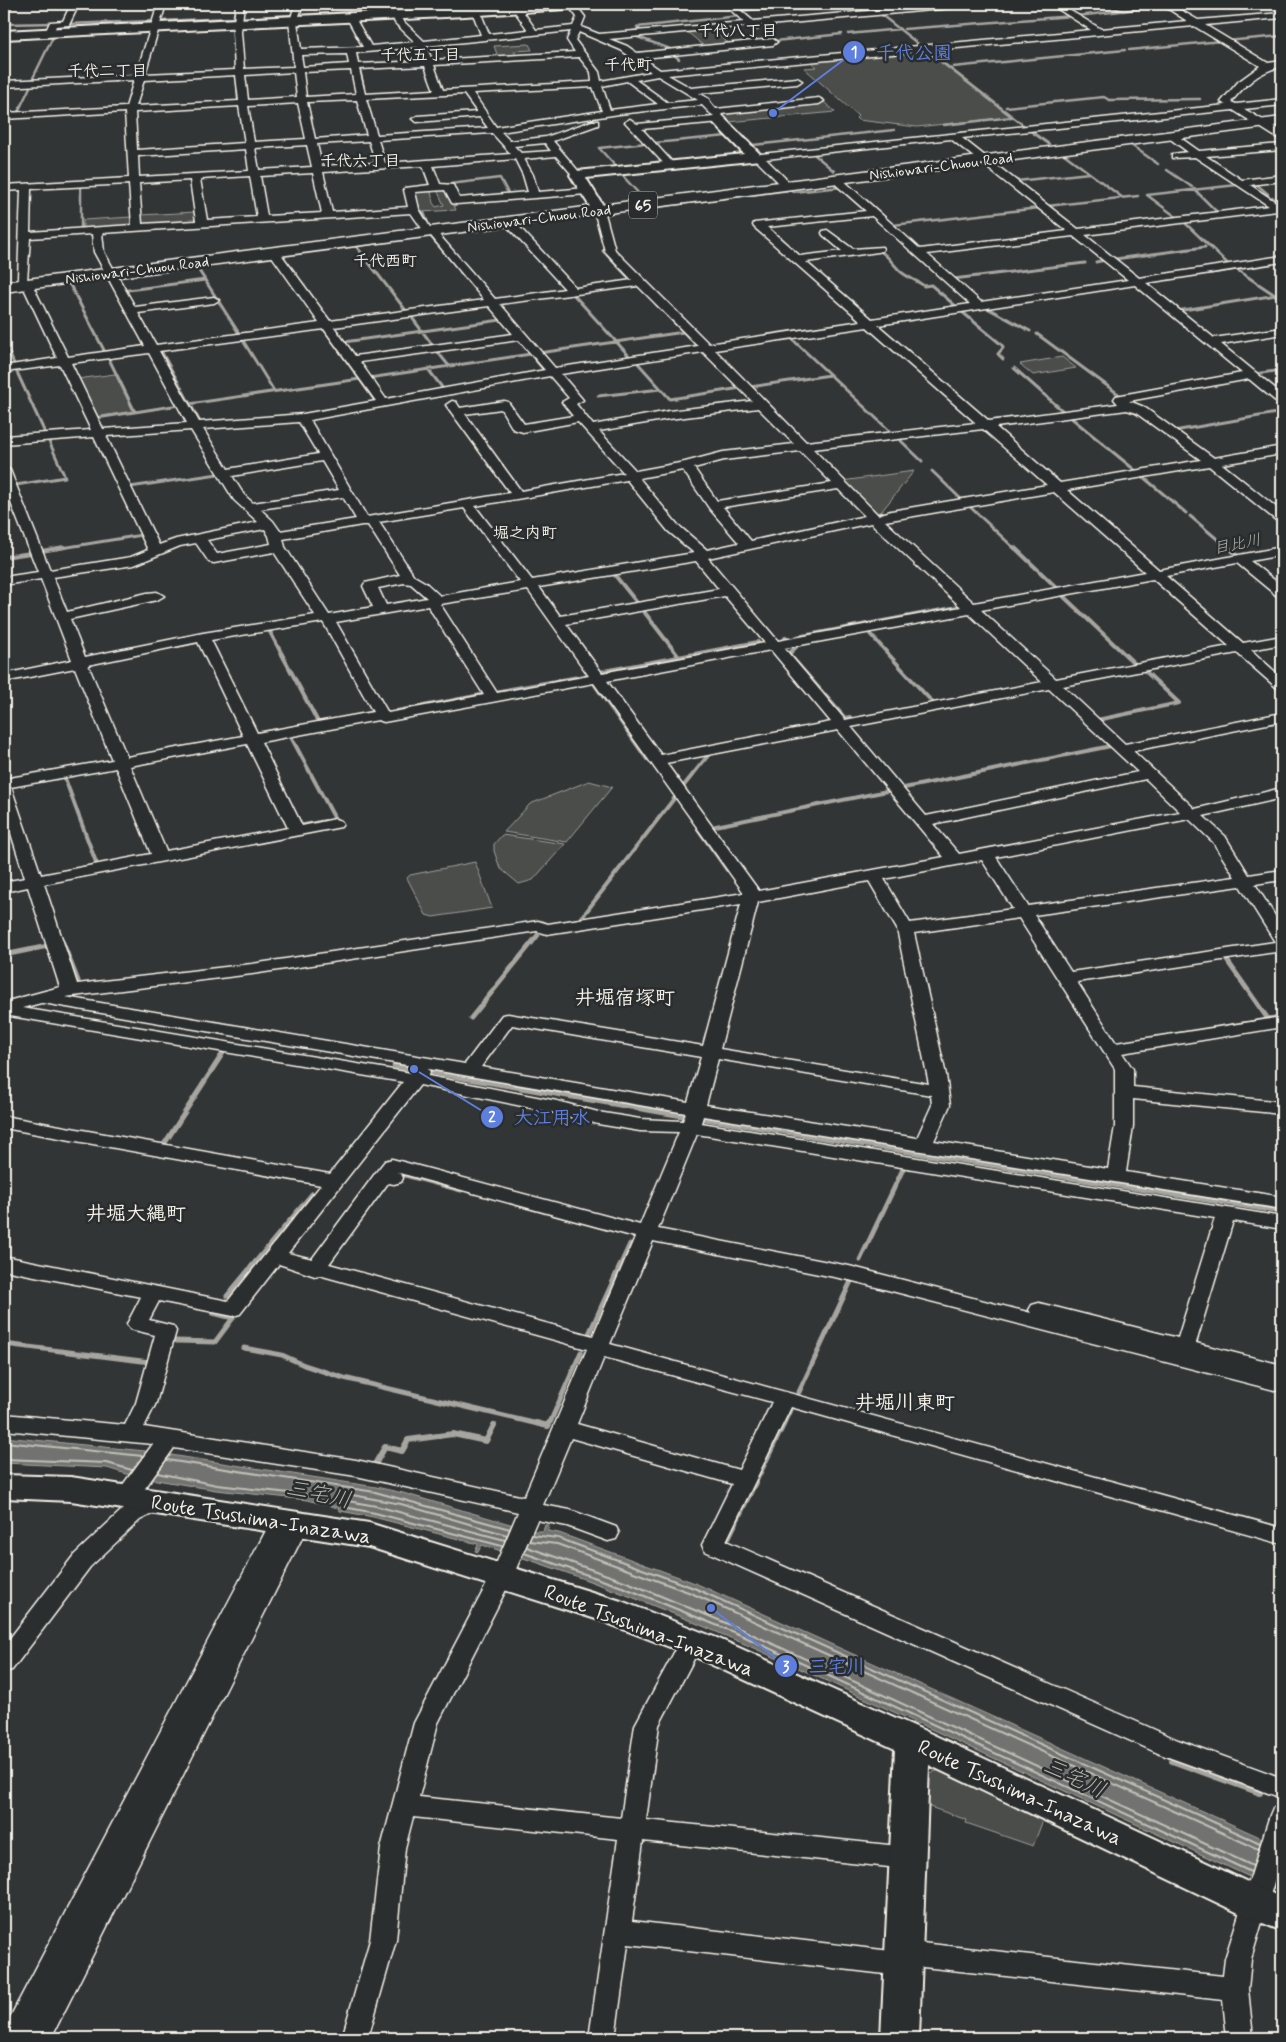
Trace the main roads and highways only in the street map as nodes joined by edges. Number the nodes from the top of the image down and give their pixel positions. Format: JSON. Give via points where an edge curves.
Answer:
{"nodes":[{"id":1,"x":6,"y":4,"type":"edge"},
{"id":2,"x":4,"y":7,"type":"edge"},
{"id":3,"x":1282,"y":117,"type":"edge"},
{"id":4,"x":1268,"y":123,"type":"edge"},
{"id":5,"x":981,"y":158,"type":"junction"},
{"id":6,"x":597,"y":208,"type":"junction"},
{"id":7,"x":429,"y":230,"type":"junction"},
{"id":8,"x":110,"y":271,"type":"junction"},
{"id":9,"x":4,"y":282,"type":"edge"},
{"id":10,"x":25,"y":282,"type":"junction"},
{"id":11,"x":4,"y":287,"type":"edge"}],
"edges":[{"from":1,"to":2,"type":"main road"},
{"from":3,"to":4,"type":"main road","name":"Nishiowari-Chuou Road","number":"65"},
{"from":4,"to":5,"type":"main road","name":"Nishiowari-Chuou Road","number":"65"},
{"from":4,"to":5,"type":"main road","name":"Nishiowari-Chuou Road","number":"65"},
{"from":5,"to":6,"type":"main road","name":"Nishiowari-Chuou Road","number":"65"},
{"from":5,"to":6,"type":"main road","name":"Nishiowari-Chuou Road","number":"65","via":[[837,180]]},
{"from":6,"to":7,"type":"main road","name":"Nishiowari-Chuou Road","number":"65"},
{"from":6,"to":7,"type":"main road","name":"Nishiowari-Chuou Road","number":"65"},
{"from":7,"to":8,"type":"main road","name":"Nishiowari-Chuou Road","number":"65"},
{"from":7,"to":8,"type":"main road","name":"Nishiowari-Chuou Road","number":"65"},
{"from":8,"to":10,"type":"main road","name":"Nishiowari-Chuou Road","number":"65"},
{"from":9,"to":10,"type":"main road","name":"Nishiowari-Chuou Road","number":"65"},
{"from":10,"to":11,"type":"main road","name":"Nishiowari-Chuou Road","number":"65"}]}
